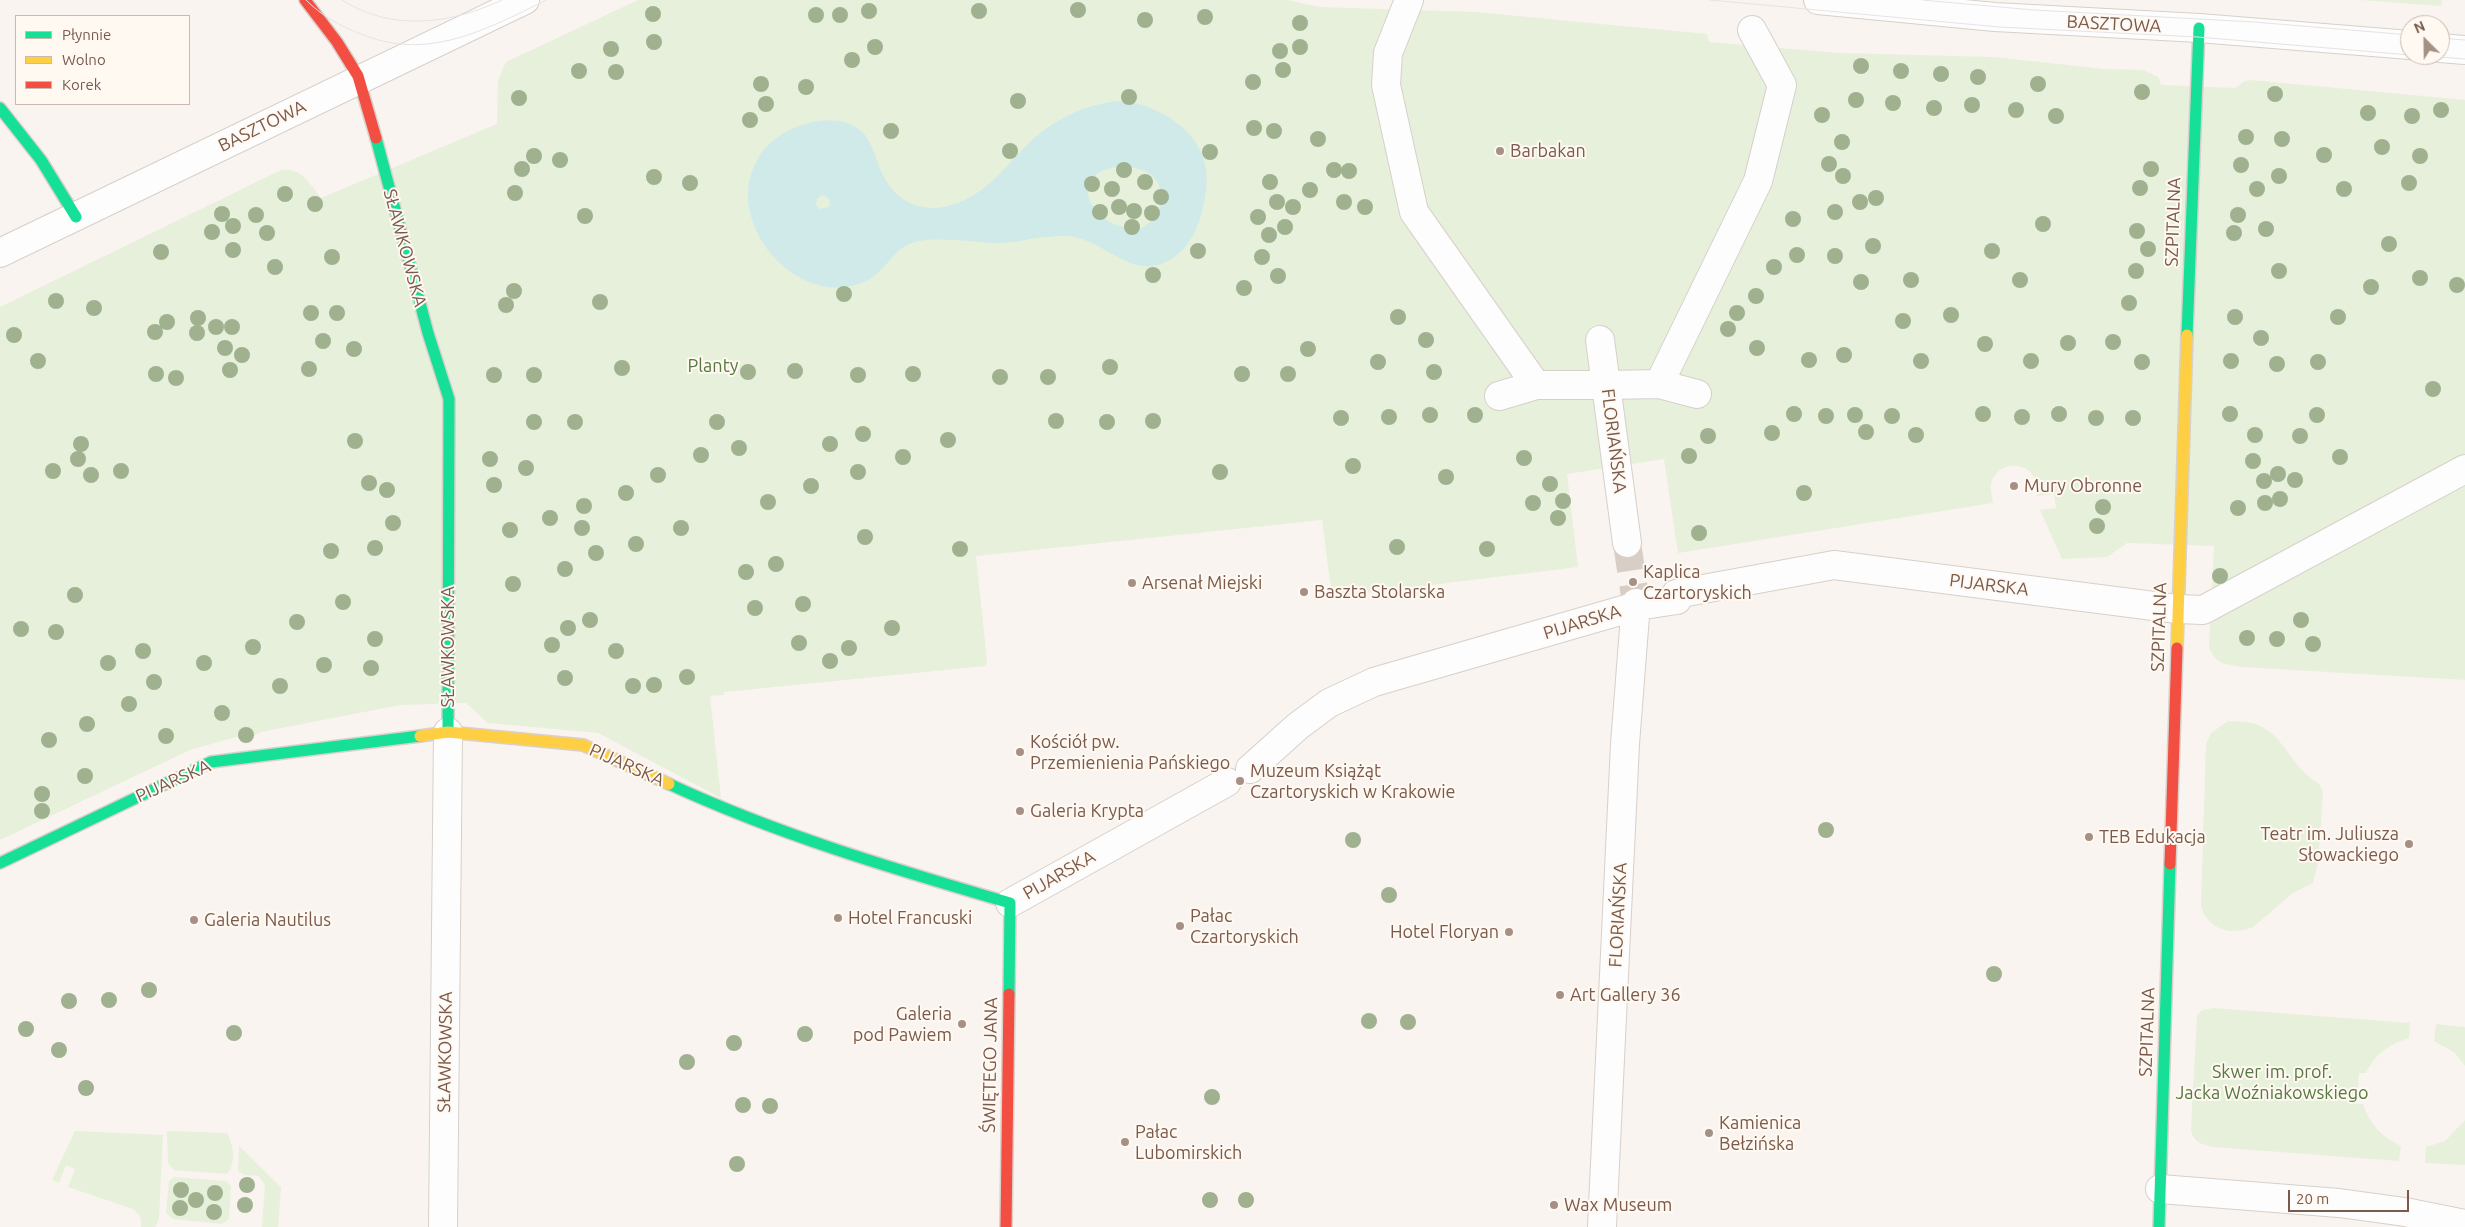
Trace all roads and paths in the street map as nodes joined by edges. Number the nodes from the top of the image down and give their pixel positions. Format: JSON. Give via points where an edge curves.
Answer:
{"nodes":[{"id":1,"x":305,"y":0,"type":"edge"},
{"id":2,"x":525,"y":0,"type":"edge"},
{"id":3,"x":1409,"y":0,"type":"edge"},
{"id":4,"x":1818,"y":0,"type":"edge"},
{"id":5,"x":2034,"y":10,"type":"edge"},
{"id":6,"x":2199,"y":28,"type":"junction"},
{"id":7,"x":1752,"y":30,"type":"dead end"},
{"id":8,"x":2400,"y":44,"type":"edge"},
{"id":9,"x":360,"y":79,"type":"junction"},
{"id":10,"x":0,"y":108,"type":"edge"},
{"id":11,"x":76,"y":217,"type":"junction"},
{"id":12,"x":0,"y":253,"type":"edge"},
{"id":13,"x":1600,"y":340,"type":"dead end"},
{"id":14,"x":1659,"y":384,"type":"junction"},
{"id":15,"x":1536,"y":385,"type":"junction"},
{"id":16,"x":1607,"y":385,"type":"junction"},
{"id":17,"x":1697,"y":394,"type":"dead end"},
{"id":18,"x":1499,"y":396,"type":"dead end"},
{"id":19,"x":2465,"y":469,"type":"edge"},
{"id":20,"x":1627,"y":543,"type":"tunnel mouth"},
{"id":21,"x":1636,"y":604,"type":"junction"},
{"id":22,"x":2178,"y":609,"type":"junction"},
{"id":23,"x":448,"y":732,"type":"junction"},
{"id":24,"x":0,"y":863,"type":"edge"},
{"id":25,"x":1010,"y":903,"type":"junction"},
{"id":26,"x":2160,"y":1189,"type":"junction"},
{"id":27,"x":2465,"y":1224,"type":"edge"},
{"id":28,"x":442,"y":1227,"type":"edge"},
{"id":29,"x":1006,"y":1227,"type":"edge"},
{"id":30,"x":1602,"y":1227,"type":"edge"},
{"id":31,"x":2159,"y":1227,"type":"edge"}],
"edges":[{"from":1,"to":9,"type":"street","name":"SŁAWKOWSKA"},
{"from":2,"to":9,"type":"street","name":"BASZTOWA"},
{"from":3,"to":15,"type":"street","via":[[1388,53],[1386,85],[1414,212]]},
{"from":4,"to":5,"type":"street","name":"BASZTOWA"},
{"from":5,"to":6,"type":"street","name":"BASZTOWA"},
{"from":6,"to":8,"type":"street","name":"BASZTOWA"},
{"from":6,"to":22,"type":"street","name":"SZPITALNA"},
{"from":7,"to":14,"type":"street","via":[[1782,84],[1758,181]]},
{"from":9,"to":11,"type":"street","name":"BASZTOWA"},
{"from":9,"to":23,"type":"street","name":"SŁAWKOWSKA","via":[[449,399]]},
{"from":10,"to":11,"type":"street","via":[[57,182]]},
{"from":11,"to":12,"type":"street","name":"BASZTOWA"},
{"from":13,"to":16,"type":"street","name":"FLORIAŃSKA"},
{"from":14,"to":16,"type":"street"},
{"from":14,"to":17,"type":"street"},
{"from":15,"to":16,"type":"street"},
{"from":15,"to":18,"type":"street"},
{"from":16,"to":20,"type":"street","name":"FLORIAŃSKA"},
{"from":19,"to":22,"type":"street","name":"PIJARSKA","via":[[2203,610]]},
{"from":21,"to":22,"type":"street","name":"PIJARSKA","via":[[1676,600],[1676,594],[1834,565]]},
{"from":21,"to":25,"type":"street","name":"PIJARSKA","via":[[1374,682],[1329,703],[1238,776]]},
{"from":21,"to":30,"type":"street","name":"FLORIAŃSKA","via":[[1625,744]]},
{"from":22,"to":26,"type":"street","name":"SZPITALNA"},
{"from":23,"to":24,"type":"street","name":"PIJARSKA","via":[[211,762]]},
{"from":23,"to":25,"type":"street","name":"PIJARSKA","via":[[583,745],[732,813],[855,857]]},
{"from":23,"to":28,"type":"street","name":"SŁAWKOWSKA"},
{"from":25,"to":29,"type":"street","name":"ŚWIĘTEGO JANA"},
{"from":26,"to":27,"type":"street","via":[[2339,1203]]},
{"from":26,"to":31,"type":"street","name":"SZPITALNA"}]}
